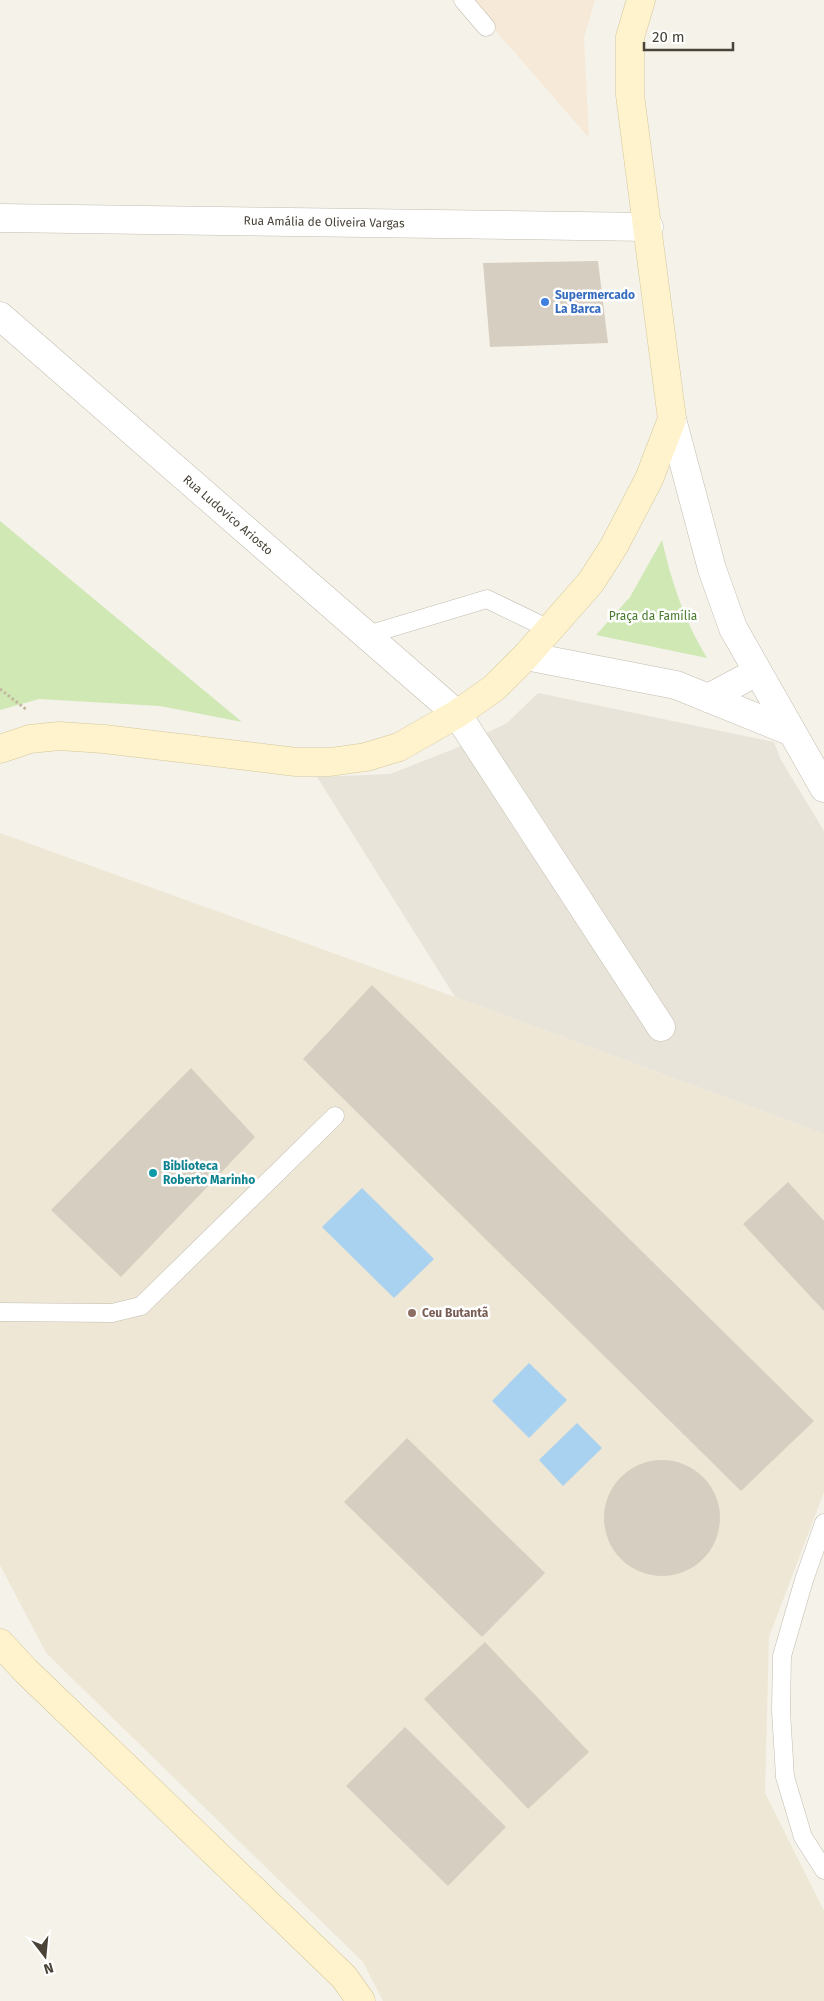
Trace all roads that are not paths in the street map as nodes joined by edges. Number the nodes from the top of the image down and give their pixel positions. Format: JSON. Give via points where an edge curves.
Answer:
{"nodes":[{"id":1,"x":463,"y":0,"type":"edge"},
{"id":2,"x":642,"y":0,"type":"edge"},
{"id":3,"x":486,"y":27,"type":"dead end"},
{"id":4,"x":0,"y":218,"type":"edge"},
{"id":5,"x":649,"y":227,"type":"junction"},
{"id":6,"x":0,"y":316,"type":"edge"},
{"id":7,"x":672,"y":419,"type":"junction"},
{"id":8,"x":549,"y":629,"type":"junction"},
{"id":9,"x":367,"y":636,"type":"junction"},
{"id":10,"x":526,"y":656,"type":"junction"},
{"id":11,"x":757,"y":672,"type":"junction"},
{"id":12,"x":708,"y":698,"type":"junction"},
{"id":13,"x":457,"y":714,"type":"junction"},
{"id":14,"x":792,"y":732,"type":"junction"},
{"id":15,"x":0,"y":749,"type":"edge"},
{"id":16,"x":824,"y":788,"type":"edge"},
{"id":17,"x":661,"y":1027,"type":"dead end"},
{"id":18,"x":335,"y":1116,"type":"dead end"},
{"id":19,"x":0,"y":1312,"type":"edge"},
{"id":20,"x":824,"y":1523,"type":"edge"},
{"id":21,"x":0,"y":1643,"type":"edge"},
{"id":22,"x":824,"y":1870,"type":"edge"},
{"id":23,"x":360,"y":2001,"type":"edge"}],
"edges":[{"from":1,"to":3,"type":"lane"},
{"from":2,"to":5,"type":"main road","via":[[630,37],[630,95]]},
{"from":4,"to":5,"type":"street","name":"Rua Amália de Oliveira Vargas"},
{"from":5,"to":7,"type":"main road"},
{"from":6,"to":9,"type":"street","name":"Rua Ludovico Ariosto"},
{"from":7,"to":8,"type":"main road","via":[[649,479],[614,546],[591,582]]},
{"from":7,"to":11,"type":"street","via":[[712,569],[733,628]]},
{"from":8,"to":9,"type":"lane","via":[[487,599]]},
{"from":8,"to":10,"type":"main road"},
{"from":9,"to":13,"type":"street","name":"Rua Ludovico Ariosto"},
{"from":10,"to":12,"type":"street","via":[[676,685]]},
{"from":10,"to":13,"type":"main road","via":[[494,688]]},
{"from":11,"to":12,"type":"street"},
{"from":11,"to":14,"type":"street"},
{"from":12,"to":14,"type":"street"},
{"from":13,"to":15,"type":"main road","via":[[399,747],[366,757],[330,762],[296,762],[59,736],[30,738]]},
{"from":13,"to":17,"type":"street","name":"Rua Ludovico Ariosto"},
{"from":14,"to":16,"type":"street"},
{"from":18,"to":19,"type":"lane","via":[[141,1306],[112,1313]]},
{"from":20,"to":22,"type":"lane","via":[[782,1656],[781,1711],[785,1777],[802,1836]]},
{"from":21,"to":23,"type":"main road","via":[[344,1977]]}]}
